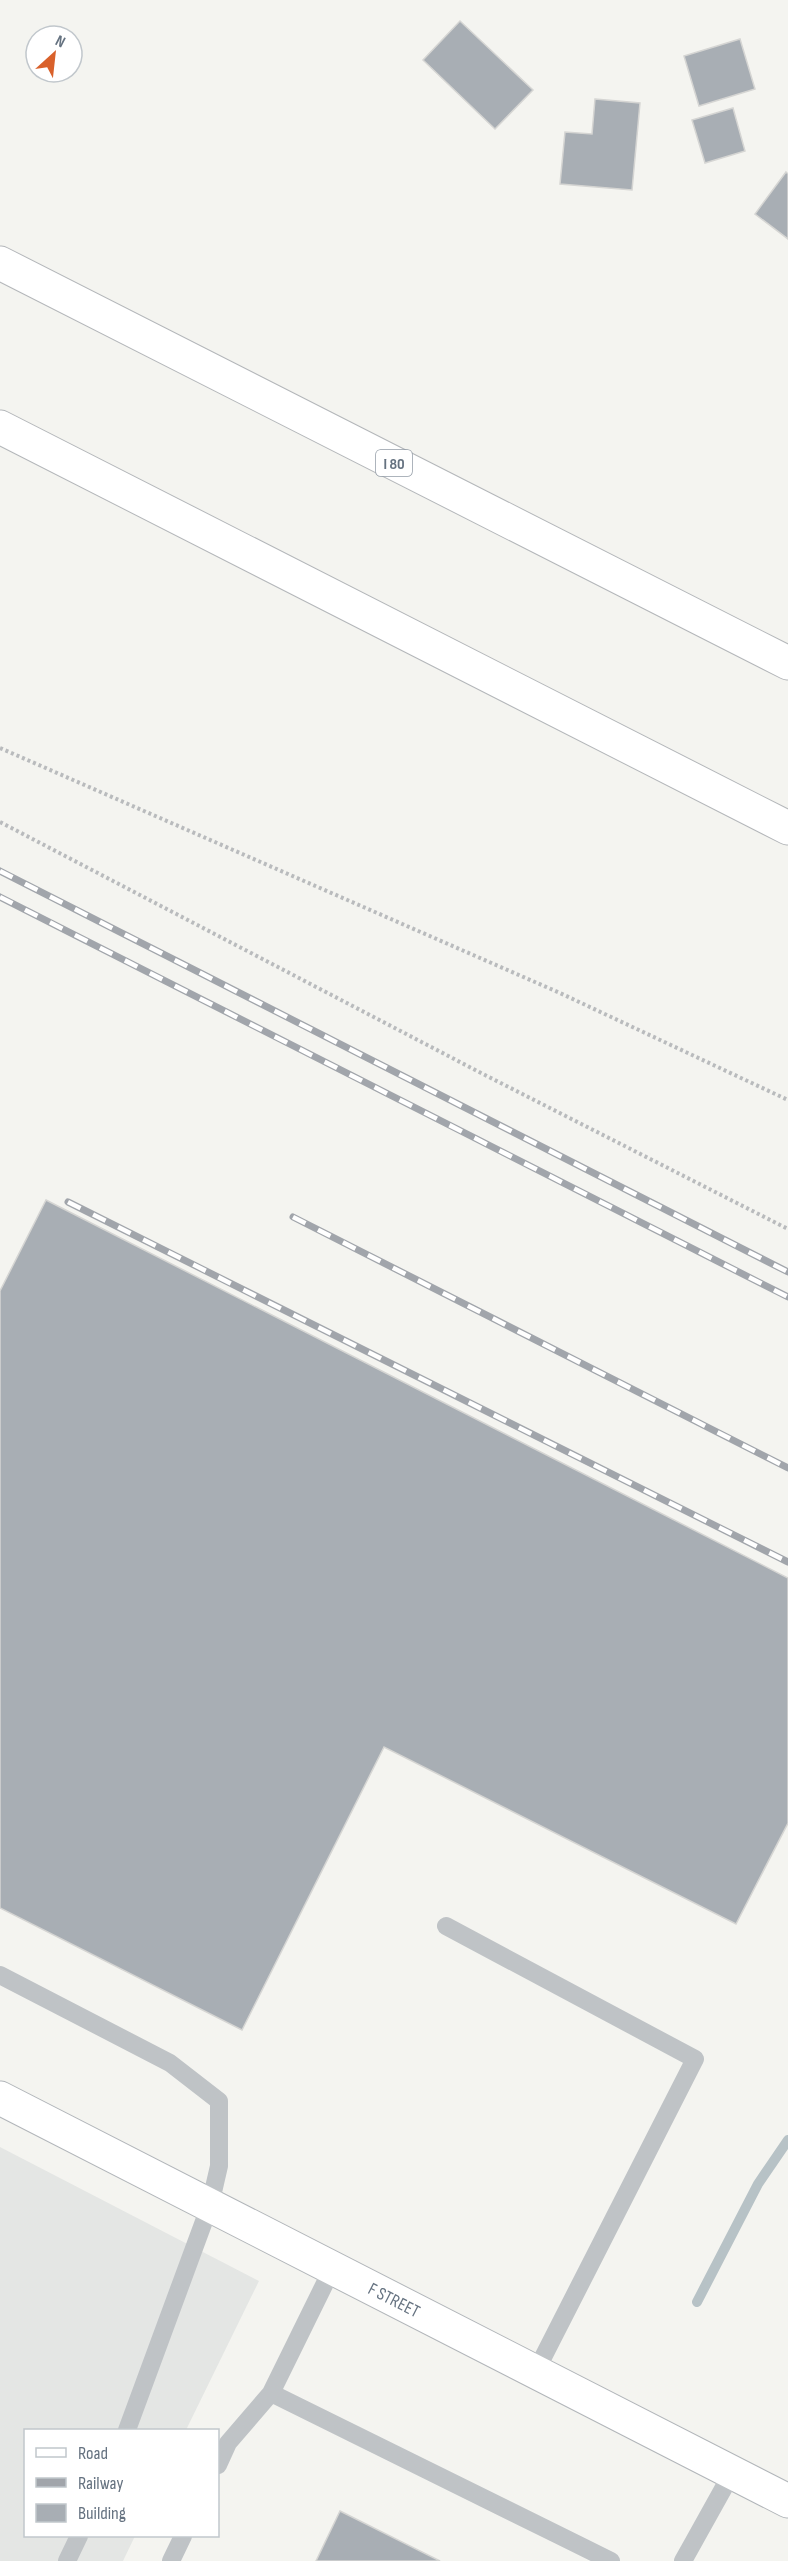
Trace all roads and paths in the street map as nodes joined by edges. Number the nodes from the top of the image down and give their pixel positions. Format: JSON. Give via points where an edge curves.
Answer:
{"nodes":[{"id":1,"x":0,"y":262,"type":"edge"},
{"id":2,"x":0,"y":428,"type":"edge"},
{"id":3,"x":788,"y":663,"type":"edge"},
{"id":4,"x":0,"y":748,"type":"edge"},
{"id":5,"x":0,"y":822,"type":"edge"},
{"id":6,"x":788,"y":828,"type":"edge"},
{"id":7,"x":788,"y":1100,"type":"edge"},
{"id":8,"x":788,"y":1229,"type":"edge"},
{"id":9,"x":446,"y":1926,"type":"dead end"},
{"id":10,"x":0,"y":1975,"type":"edge"},
{"id":11,"x":0,"y":2098,"type":"edge"},
{"id":12,"x":210,"y":2205,"type":"junction"},
{"id":13,"x":332,"y":2269,"type":"junction"},
{"id":14,"x":535,"y":2373,"type":"junction"},
{"id":15,"x":271,"y":2393,"type":"junction"},
{"id":16,"x":127,"y":2429,"type":"edge"},
{"id":17,"x":219,"y":2463,"type":"edge"},
{"id":18,"x":732,"y":2473,"type":"junction"},
{"id":19,"x":788,"y":2501,"type":"edge"},
{"id":20,"x":78,"y":2537,"type":"edge"},
{"id":21,"x":182,"y":2537,"type":"edge"},
{"id":22,"x":67,"y":2561,"type":"edge"},
{"id":23,"x":171,"y":2561,"type":"edge"},
{"id":24,"x":611,"y":2561,"type":"edge"},
{"id":25,"x":683,"y":2561,"type":"edge"}],
"edges":[{"from":1,"to":3,"type":"main road","number":"I 80"},
{"from":2,"to":6,"type":"main road"},
{"from":4,"to":7,"type":"path","via":[[560,993]]},
{"from":5,"to":8,"type":"path"},
{"from":9,"to":14,"type":"lane","via":[[695,2059]]},
{"from":10,"to":12,"type":"lane","via":[[170,2063],[219,2101],[219,2166]]},
{"from":11,"to":12,"type":"main road","name":"F STREET"},
{"from":12,"to":13,"type":"main road","name":"F STREET"},
{"from":12,"to":16,"type":"lane"},
{"from":13,"to":14,"type":"main road","name":"F STREET"},
{"from":13,"to":15,"type":"lane"},
{"from":14,"to":18,"type":"main road","name":"F STREET"},
{"from":15,"to":17,"type":"lane","via":[[228,2443]]},
{"from":15,"to":24,"type":"lane"},
{"from":18,"to":19,"type":"main road","name":"F STREET"},
{"from":18,"to":25,"type":"lane"},
{"from":20,"to":22,"type":"lane"},
{"from":21,"to":23,"type":"lane"}]}
